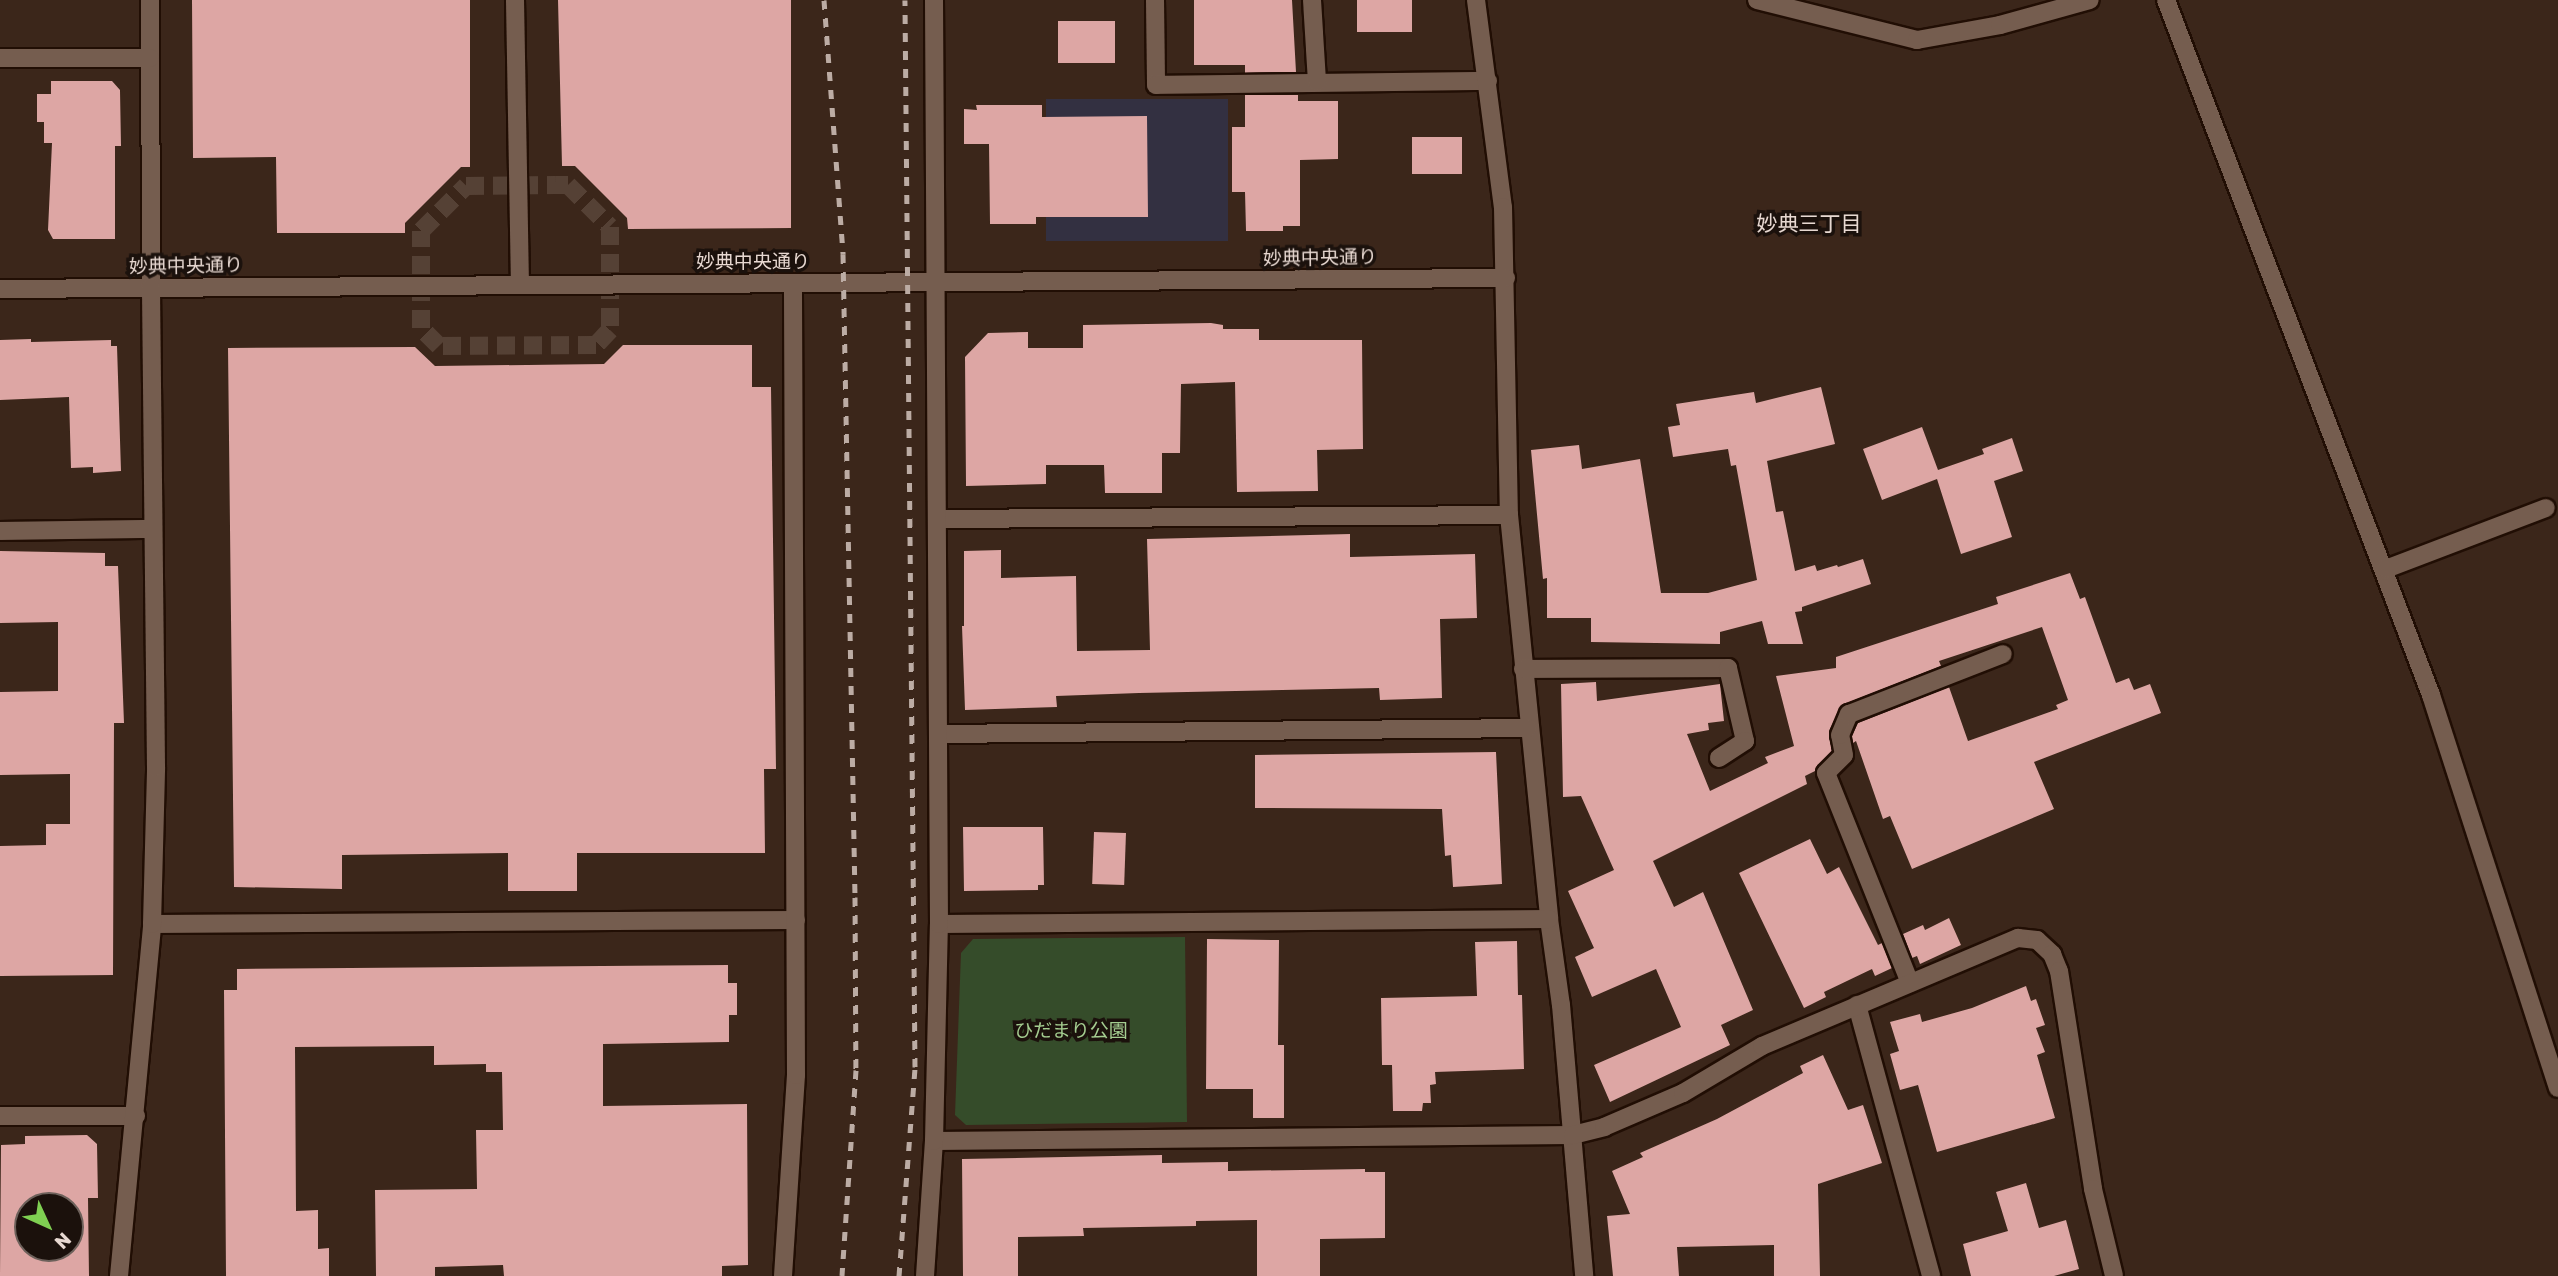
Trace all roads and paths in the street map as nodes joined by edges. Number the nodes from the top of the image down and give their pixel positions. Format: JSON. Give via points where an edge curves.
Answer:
{"nodes":[{"id":1,"x":150,"y":0,"type":"edge"},
{"id":2,"x":515,"y":0,"type":"edge"},
{"id":3,"x":934,"y":0,"type":"edge"},
{"id":4,"x":1155,"y":0,"type":"edge"},
{"id":5,"x":1312,"y":0,"type":"edge"},
{"id":6,"x":1476,"y":0,"type":"edge"},
{"id":7,"x":1756,"y":0,"type":"edge"},
{"id":8,"x":2090,"y":0,"type":"edge"},
{"id":9,"x":2166,"y":0,"type":"edge"},
{"id":10,"x":0,"y":58,"type":"edge"},
{"id":11,"x":150,"y":58,"type":"junction"},
{"id":12,"x":1488,"y":81,"type":"junction"},
{"id":13,"x":1317,"y":82,"type":"junction"},
{"id":14,"x":1506,"y":278,"type":"junction"},
{"id":15,"x":793,"y":283,"type":"junction"},
{"id":16,"x":935,"y":283,"type":"junction"},
{"id":17,"x":520,"y":284,"type":"junction"},
{"id":18,"x":151,"y":287,"type":"junction"},
{"id":19,"x":0,"y":289,"type":"edge"},
{"id":20,"x":2546,"y":508,"type":"dead end"},
{"id":21,"x":1509,"y":515,"type":"junction"},
{"id":22,"x":938,"y":519,"type":"junction"},
{"id":23,"x":152,"y":529,"type":"junction"},
{"id":24,"x":0,"y":531,"type":"edge"},
{"id":25,"x":2386,"y":569,"type":"junction"},
{"id":26,"x":2003,"y":654,"type":"dead end"},
{"id":27,"x":1523,"y":669,"type":"junction"},
{"id":28,"x":1528,"y":728,"type":"junction"},
{"id":29,"x":939,"y":734,"type":"junction"},
{"id":30,"x":1719,"y":758,"type":"dead end"},
{"id":31,"x":1549,"y":919,"type":"junction"},
{"id":32,"x":796,"y":920,"type":"junction"},
{"id":33,"x":152,"y":924,"type":"junction"},
{"id":34,"x":939,"y":924,"type":"junction"},
{"id":35,"x":1910,"y":983,"type":"junction"},
{"id":36,"x":1857,"y":1005,"type":"junction"},
{"id":37,"x":2558,"y":1088,"type":"edge"},
{"id":38,"x":0,"y":1115,"type":"edge"},
{"id":39,"x":136,"y":1116,"type":"junction"},
{"id":40,"x":1573,"y":1135,"type":"junction"},
{"id":41,"x":934,"y":1141,"type":"junction"},
{"id":42,"x":119,"y":1276,"type":"edge"},
{"id":43,"x":783,"y":1276,"type":"edge"},
{"id":44,"x":925,"y":1276,"type":"edge"},
{"id":45,"x":1584,"y":1276,"type":"edge"},
{"id":46,"x":1931,"y":1276,"type":"edge"},
{"id":47,"x":2114,"y":1276,"type":"edge"}],
"edges":[{"from":1,"to":11,"type":"street"},
{"from":2,"to":17,"type":"street"},
{"from":3,"to":16,"type":"street"},
{"from":4,"to":13,"type":"street","via":[[1156,85]]},
{"from":5,"to":13,"type":"street"},
{"from":6,"to":12,"type":"street"},
{"from":7,"to":8,"type":"street","via":[[1917,40],[2000,26]]},
{"from":9,"to":25,"type":"street"},
{"from":10,"to":11,"type":"street"},
{"from":11,"to":18,"type":"street"},
{"from":12,"to":13,"type":"street"},
{"from":12,"to":14,"type":"street"},
{"from":14,"to":16,"type":"street","name":"妙典中央通り"},
{"from":14,"to":21,"type":"street"},
{"from":15,"to":16,"type":"street","name":"妙典中央通り"},
{"from":15,"to":17,"type":"street","name":"妙典中央通り"},
{"from":15,"to":32,"type":"street"},
{"from":16,"to":22,"type":"street"},
{"from":17,"to":18,"type":"street","name":"妙典中央通り"},
{"from":18,"to":19,"type":"street","name":"妙典中央通り"},
{"from":18,"to":23,"type":"street"},
{"from":20,"to":25,"type":"street"},
{"from":21,"to":22,"type":"street"},
{"from":21,"to":27,"type":"street"},
{"from":22,"to":29,"type":"street"},
{"from":23,"to":24,"type":"street"},
{"from":23,"to":33,"type":"street","via":[[156,767]]},
{"from":25,"to":37,"type":"street"},
{"from":26,"to":35,"type":"street","via":[[1849,714],[1839,735],[1844,755],[1826,774]]},
{"from":27,"to":28,"type":"street"},
{"from":27,"to":30,"type":"street","via":[[1728,668],[1745,741]]},
{"from":28,"to":29,"type":"street"},
{"from":28,"to":31,"type":"street"},
{"from":29,"to":34,"type":"street"},
{"from":31,"to":34,"type":"street"},
{"from":31,"to":40,"type":"street"},
{"from":32,"to":33,"type":"street"},
{"from":32,"to":43,"type":"street","via":[[796,1075]]},
{"from":33,"to":39,"type":"street"},
{"from":34,"to":41,"type":"street"},
{"from":35,"to":36,"type":"street"},
{"from":35,"to":47,"type":"street","via":[[2018,938],[2037,940],[2052,954],[2059,971],[2093,1189]]},
{"from":36,"to":40,"type":"street","via":[[1762,1046],[1683,1093],[1604,1127]]},
{"from":36,"to":46,"type":"street"},
{"from":38,"to":39,"type":"street"},
{"from":39,"to":42,"type":"street"},
{"from":40,"to":41,"type":"street"},
{"from":40,"to":45,"type":"street"},
{"from":41,"to":44,"type":"street"}]}
